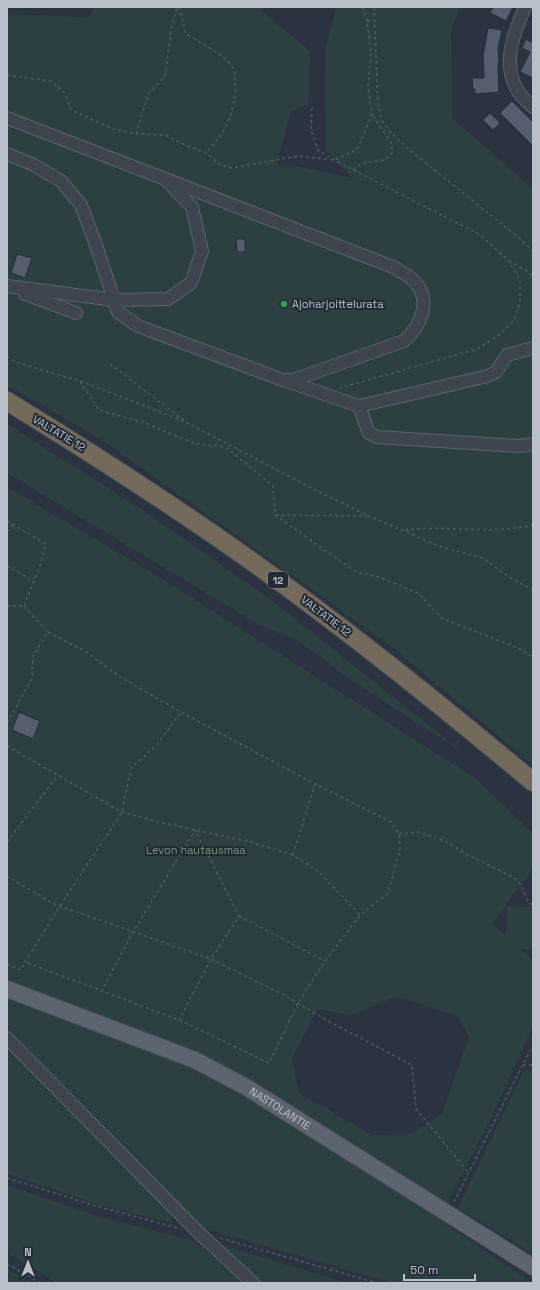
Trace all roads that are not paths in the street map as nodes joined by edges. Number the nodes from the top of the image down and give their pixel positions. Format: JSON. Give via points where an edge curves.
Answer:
{"nodes":[{"id":1,"x":525,"y":7,"type":"edge"},
{"id":2,"x":533,"y":107,"type":"edge"},
{"id":3,"x":7,"y":118,"type":"edge"},
{"id":4,"x":7,"y":154,"type":"edge"},
{"id":5,"x":163,"y":178,"type":"junction"},
{"id":6,"x":7,"y":286,"type":"edge"},
{"id":7,"x":114,"y":300,"type":"junction"},
{"id":8,"x":76,"y":313,"type":"dead end"},
{"id":9,"x":533,"y":348,"type":"edge"},
{"id":10,"x":283,"y":380,"type":"junction"},
{"id":11,"x":7,"y":402,"type":"edge"},
{"id":12,"x":360,"y":406,"type":"junction"},
{"id":13,"x":533,"y":444,"type":"edge"},
{"id":14,"x":533,"y":782,"type":"edge"},
{"id":15,"x":7,"y":989,"type":"edge"},
{"id":16,"x":7,"y":1038,"type":"edge"},
{"id":17,"x":533,"y":1267,"type":"edge"},
{"id":18,"x":253,"y":1283,"type":"edge"}],
"edges":[{"from":1,"to":2,"type":"street","via":[[514,35],[510,62],[512,79],[518,92]]},
{"from":3,"to":5,"type":"street"},
{"from":4,"to":7,"type":"street","via":[[32,164],[61,181],[80,205]]},
{"from":5,"to":7,"type":"street","via":[[192,207],[202,251],[191,283],[168,299]]},
{"from":5,"to":10,"type":"street","via":[[393,267],[414,280],[423,296],[423,315],[414,332],[404,341],[293,380]]},
{"from":6,"to":7,"type":"street"},
{"from":6,"to":8,"type":"street"},
{"from":7,"to":10,"type":"street","via":[[118,312],[138,326]]},
{"from":9,"to":12,"type":"street","via":[[507,355],[496,372],[488,376]]},
{"from":10,"to":12,"type":"street"},
{"from":11,"to":14,"type":"highway","name":"VALTATIE 12","number":"12","via":[[98,456],[251,560],[399,671]]},
{"from":12,"to":13,"type":"street","via":[[369,433],[377,437],[519,446]]},
{"from":15,"to":17,"type":"main road","name":"NASTOLANTIE","via":[[195,1060],[246,1087]]},
{"from":16,"to":18,"type":"street","via":[[199,1234]]}]}
